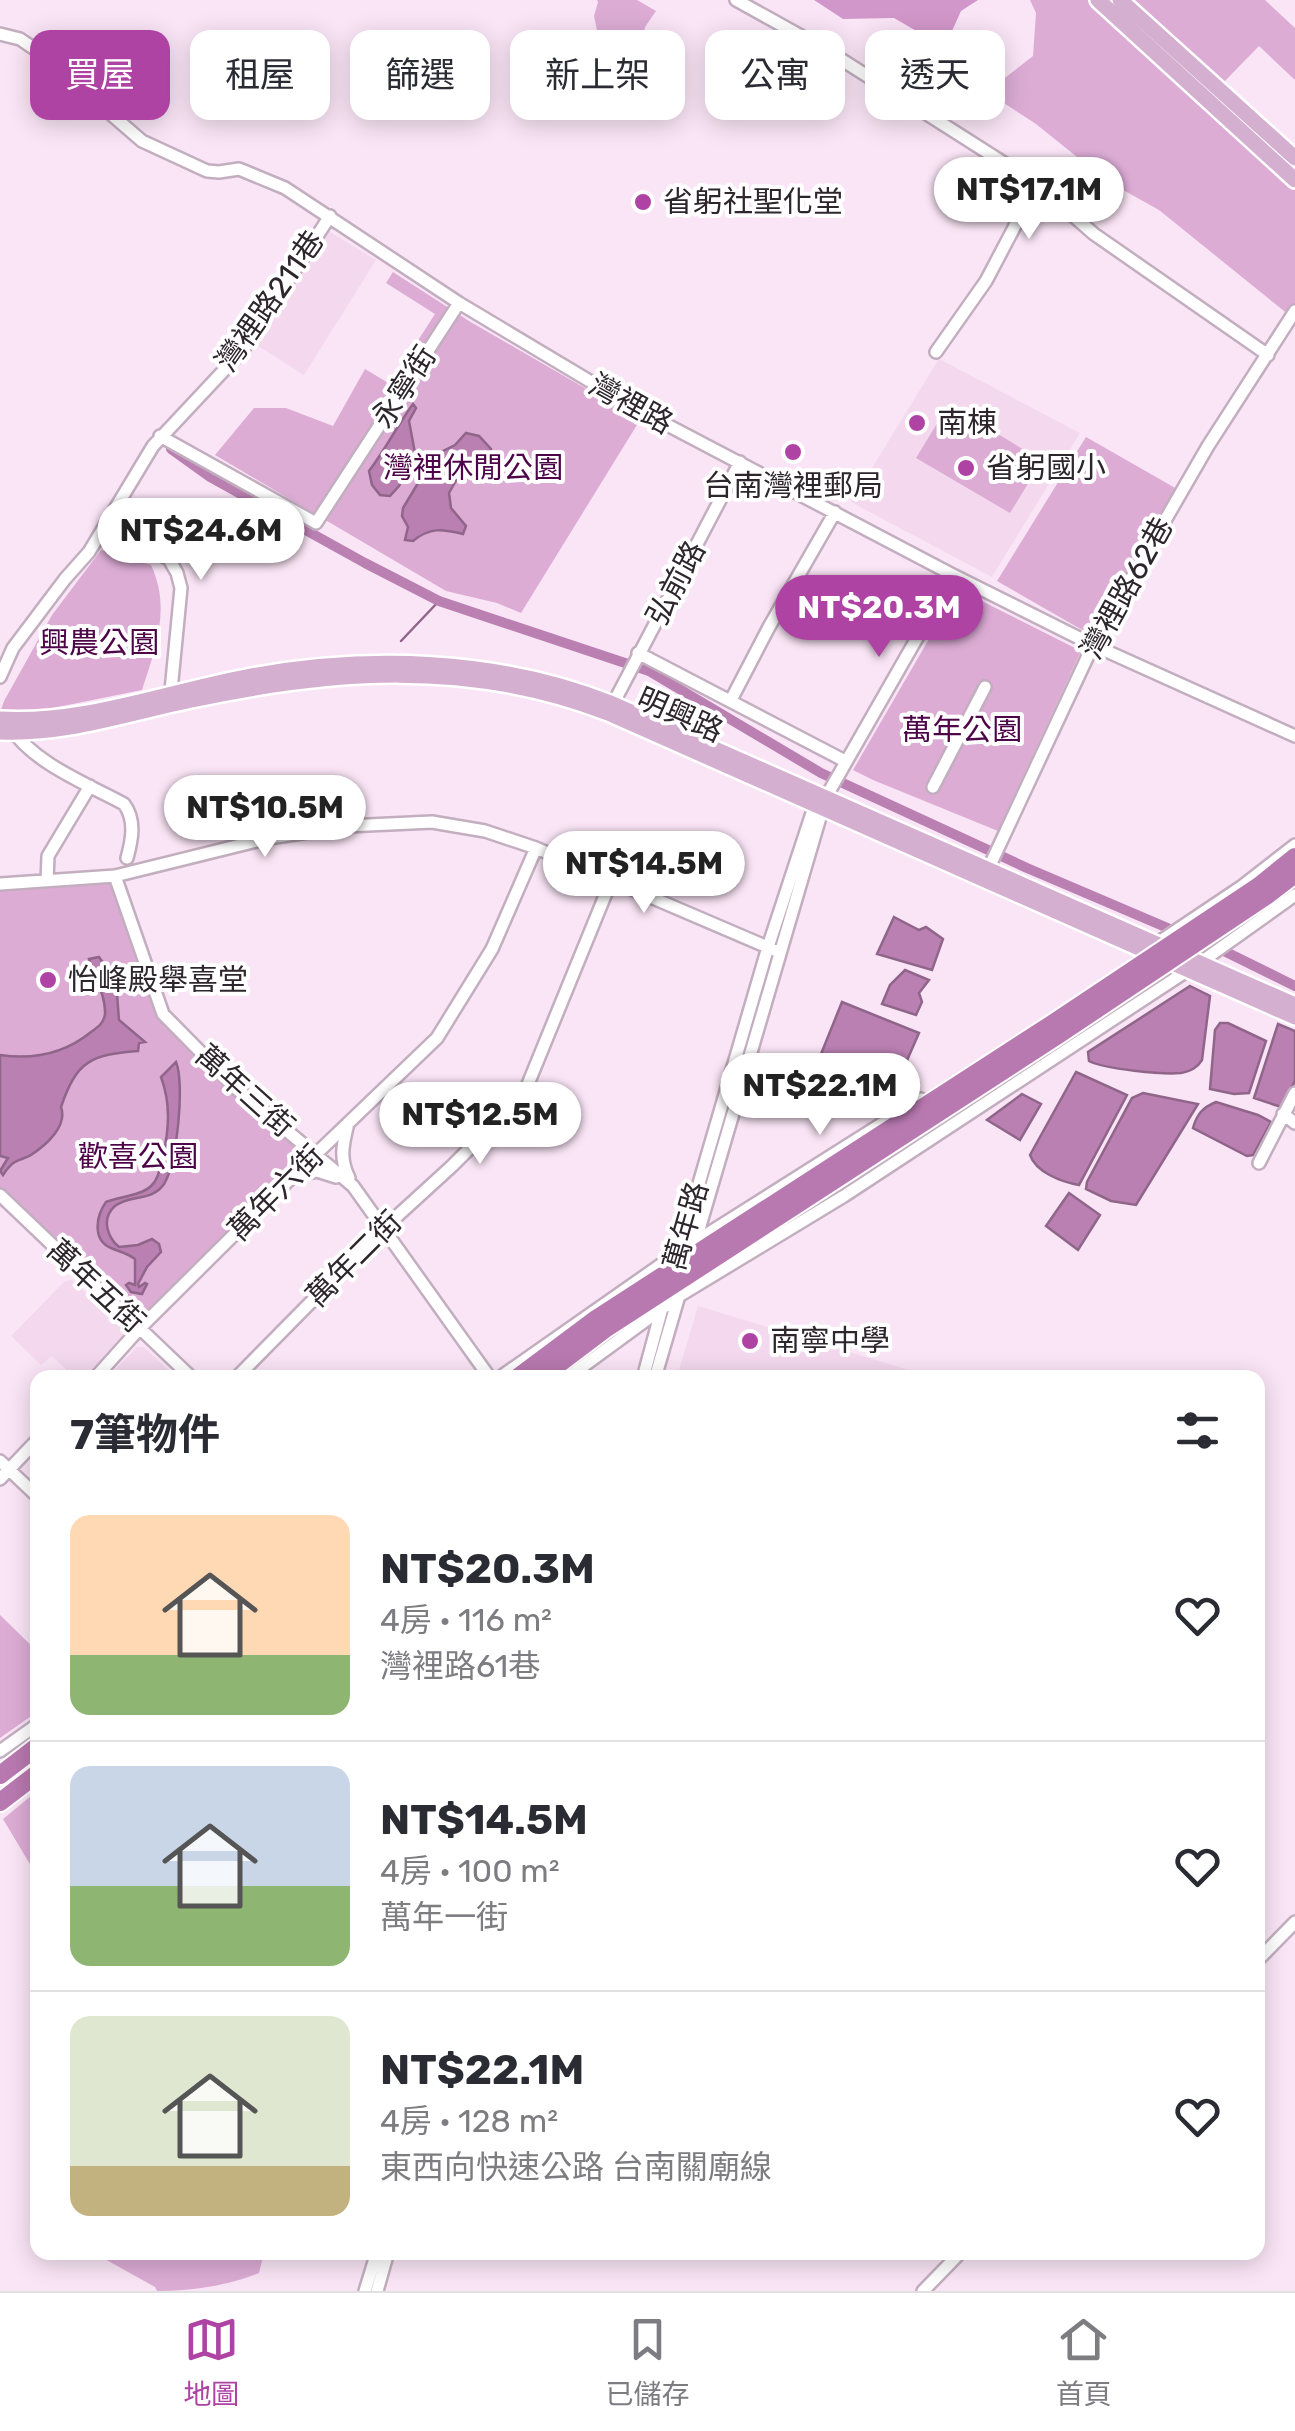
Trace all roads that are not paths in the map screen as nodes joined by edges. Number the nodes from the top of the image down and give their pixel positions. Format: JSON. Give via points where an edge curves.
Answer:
{"nodes":[{"id":1,"x":736,"y":0,"type":"edge"},
{"id":2,"x":1098,"y":0,"type":"edge"},
{"id":3,"x":1120,"y":0,"type":"edge"},
{"id":4,"x":0,"y":34,"type":"edge"},
{"id":5,"x":1295,"y":158,"type":"edge"},
{"id":6,"x":1295,"y":180,"type":"edge"},
{"id":7,"x":1036,"y":184,"type":"junction"},
{"id":8,"x":330,"y":216,"type":"junction"},
{"id":9,"x":460,"y":303,"type":"junction"},
{"id":10,"x":1295,"y":311,"type":"edge"},
{"id":11,"x":936,"y":352,"type":"dead end"},
{"id":12,"x":1268,"y":356,"type":"junction"},
{"id":13,"x":160,"y":436,"type":"junction"},
{"id":14,"x":740,"y":462,"type":"junction"},
{"id":15,"x":835,"y":512,"type":"junction"},
{"id":16,"x":105,"y":525,"type":"junction"},
{"id":17,"x":953,"y":574,"type":"junction"},
{"id":18,"x":1093,"y":645,"type":"junction"},
{"id":19,"x":638,"y":653,"type":"junction"},
{"id":20,"x":0,"y":676,"type":"edge"},
{"id":21,"x":985,"y":687,"type":"dead end"},
{"id":22,"x":170,"y":699,"type":"junction"},
{"id":23,"x":732,"y":700,"type":"junction"},
{"id":24,"x":613,"y":704,"type":"junction"},
{"id":25,"x":5,"y":726,"type":"edge"},
{"id":26,"x":1295,"y":736,"type":"edge"},
{"id":27,"x":844,"y":764,"type":"junction"},
{"id":28,"x":90,"y":786,"type":"junction"},
{"id":29,"x":933,"y":787,"type":"dead end"},
{"id":30,"x":824,"y":799,"type":"junction"},
{"id":31,"x":1295,"y":845,"type":"edge"},
{"id":32,"x":536,"y":848,"type":"junction"},
{"id":33,"x":1295,"y":857,"type":"edge"},
{"id":34,"x":127,"y":858,"type":"dead end"},
{"id":35,"x":988,"y":869,"type":"junction"},
{"id":36,"x":1295,"y":874,"type":"edge"},
{"id":37,"x":115,"y":876,"type":"junction"},
{"id":38,"x":47,"y":881,"type":"junction"},
{"id":39,"x":612,"y":881,"type":"junction"},
{"id":40,"x":0,"y":884,"type":"edge"},
{"id":41,"x":1295,"y":895,"type":"edge"},
{"id":42,"x":1152,"y":947,"type":"junction"},
{"id":43,"x":773,"y":950,"type":"junction"},
{"id":44,"x":1194,"y":966,"type":"junction"},
{"id":45,"x":1295,"y":1004,"type":"edge"},
{"id":46,"x":1295,"y":1017,"type":"edge"},
{"id":47,"x":1295,"y":1093,"type":"edge"},
{"id":48,"x":1283,"y":1114,"type":"junction"},
{"id":49,"x":348,"y":1123,"type":"junction"},
{"id":50,"x":1295,"y":1123,"type":"edge"},
{"id":51,"x":315,"y":1154,"type":"junction"},
{"id":52,"x":1259,"y":1162,"type":"dead end"},
{"id":53,"x":292,"y":1177,"type":"junction"},
{"id":54,"x":353,"y":1186,"type":"junction"},
{"id":55,"x":0,"y":1195,"type":"edge"},
{"id":56,"x":383,"y":1228,"type":"junction"},
{"id":57,"x":696,"y":1242,"type":"junction"},
{"id":58,"x":679,"y":1252,"type":"junction"},
{"id":59,"x":679,"y":1296,"type":"junction"},
{"id":60,"x":661,"y":1310,"type":"junction"},
{"id":61,"x":140,"y":1328,"type":"junction"},
{"id":62,"x":101,"y":1370,"type":"edge"},
{"id":63,"x":184,"y":1370,"type":"edge"},
{"id":64,"x":244,"y":1370,"type":"edge"},
{"id":65,"x":484,"y":1370,"type":"edge"},
{"id":66,"x":510,"y":1370,"type":"edge"},
{"id":67,"x":527,"y":1370,"type":"edge"},
{"id":68,"x":551,"y":1370,"type":"edge"},
{"id":69,"x":578,"y":1370,"type":"edge"},
{"id":70,"x":644,"y":1370,"type":"edge"},
{"id":71,"x":657,"y":1370,"type":"edge"},
{"id":72,"x":30,"y":1446,"type":"edge"},
{"id":73,"x":3,"y":1470,"type":"edge"},
{"id":74,"x":30,"y":1491,"type":"edge"},
{"id":75,"x":30,"y":1730,"type":"edge"},
{"id":76,"x":30,"y":1744,"type":"edge"},
{"id":77,"x":0,"y":1751,"type":"edge"},
{"id":78,"x":30,"y":1751,"type":"edge"},
{"id":79,"x":0,"y":1763,"type":"edge"},
{"id":80,"x":30,"y":1768,"type":"edge"},
{"id":81,"x":0,"y":1775,"type":"edge"},
{"id":82,"x":30,"y":1779,"type":"edge"},
{"id":83,"x":30,"y":1788,"type":"edge"},
{"id":84,"x":0,"y":1792,"type":"edge"},
{"id":85,"x":0,"y":1802,"type":"edge"},
{"id":86,"x":0,"y":1812,"type":"edge"},
{"id":87,"x":1295,"y":1922,"type":"edge"},
{"id":88,"x":1265,"y":1953,"type":"edge"},
{"id":89,"x":375,"y":2260,"type":"edge"},
{"id":90,"x":386,"y":2260,"type":"edge"},
{"id":91,"x":953,"y":2260,"type":"edge"},
{"id":92,"x":365,"y":2291,"type":"edge"},
{"id":93,"x":376,"y":2291,"type":"edge"},
{"id":94,"x":923,"y":2291,"type":"edge"}],
"edges":[{"from":1,"to":7,"type":"street"},
{"from":2,"to":6,"type":"main road"},
{"from":3,"to":5,"type":"main road"},
{"from":4,"to":8,"type":"street","name":"灣裡路","via":[[39,52],[142,141],[206,170],[252,172]]},
{"from":7,"to":11,"type":"street","via":[[986,282]]},
{"from":7,"to":12,"type":"street","via":[[1094,234]]},
{"from":8,"to":9,"type":"street","name":"灣裡路"},
{"from":8,"to":13,"type":"street","name":"灣裡路211巷","via":[[243,350]]},
{"from":9,"to":13,"type":"street","name":"永寧街","via":[[316,523]]},
{"from":9,"to":14,"type":"street","name":"灣裡路","via":[[633,407]]},
{"from":10,"to":12,"type":"street","name":"灣裡路62巷"},
{"from":12,"to":18,"type":"street","name":"灣裡路62巷"},
{"from":13,"to":16,"type":"street","name":"灣裡路211巷"},
{"from":14,"to":15,"type":"street","name":"灣裡路"},
{"from":14,"to":19,"type":"street","name":"弘前路"},
{"from":15,"to":17,"type":"street","name":"灣裡路"},
{"from":15,"to":23,"type":"street"},
{"from":16,"to":20,"type":"street","name":"灣裡路211巷","via":[[13,648]]},
{"from":16,"to":22,"type":"street","via":[[169,559],[177,573]]},
{"from":17,"to":18,"type":"street","name":"灣裡路"},
{"from":17,"to":27,"type":"street","name":"萬年路"},
{"from":18,"to":26,"type":"street","name":"灣裡路"},
{"from":18,"to":35,"type":"street","name":"灣裡路62巷"},
{"from":19,"to":23,"type":"street"},
{"from":19,"to":24,"type":"street","name":"弘前路"},
{"from":21,"to":29,"type":"street"},
{"from":22,"to":24,"type":"main road","name":"明興路","via":[[282,672],[425,664],[514,674]]},
{"from":22,"to":25,"type":"main road","name":"明興路","via":[[94,725]]},
{"from":22,"to":30,"type":"main road","name":"明興路","via":[[342,676],[423,674],[497,682],[594,708]]},
{"from":23,"to":27,"type":"street"},
{"from":24,"to":30,"type":"main road","name":"明興路"},
{"from":25,"to":28,"type":"street"},
{"from":27,"to":30,"type":"street","name":"萬年路"},
{"from":28,"to":34,"type":"street","via":[[131,814]]},
{"from":28,"to":38,"type":"street","via":[[48,856]]},
{"from":30,"to":35,"type":"main road","name":"明興路"},
{"from":30,"to":43,"type":"street","name":"萬年路"},
{"from":31,"to":42,"type":"street"},
{"from":32,"to":37,"type":"street","via":[[444,823],[348,826],[268,838]]},
{"from":32,"to":39,"type":"street"},
{"from":32,"to":49,"type":"street","name":"萬年六街","via":[[492,949],[436,1038]]},
{"from":33,"to":67,"type":"highway","bridge":true},
{"from":35,"to":42,"type":"main road","name":"明興路"},
{"from":36,"to":68,"type":"highway","bridge":true},
{"from":37,"to":38,"type":"street"},
{"from":37,"to":51,"type":"street","name":"萬年三街","via":[[163,1014],[237,1089]]},
{"from":38,"to":40,"type":"street"},
{"from":39,"to":43,"type":"street"},
{"from":39,"to":56,"type":"street","name":"萬年二街","via":[[524,1094]]},
{"from":41,"to":44,"type":"street"},
{"from":42,"to":44,"type":"main road","name":"明興路"},
{"from":42,"to":57,"type":"street"},
{"from":43,"to":57,"type":"street","name":"萬年路"},
{"from":43,"to":58,"type":"street","name":"萬年路"},
{"from":44,"to":45,"type":"main road","name":"明興路"},
{"from":44,"to":46,"type":"main road","name":"明興路"},
{"from":44,"to":59,"type":"street"},
{"from":47,"to":48,"type":"street"},
{"from":48,"to":50,"type":"street"},
{"from":48,"to":52,"type":"street"},
{"from":49,"to":51,"type":"street","name":"萬年六街"},
{"from":49,"to":54,"type":"street","via":[[342,1159]]},
{"from":51,"to":53,"type":"street","name":"萬年六街"},
{"from":51,"to":54,"type":"street","name":"萬年三街"},
{"from":53,"to":54,"type":"street","via":[[317,1171]]},
{"from":53,"to":61,"type":"street","name":"萬年六街"},
{"from":54,"to":56,"type":"street","name":"萬年三街"},
{"from":55,"to":61,"type":"street","name":"萬年五街"},
{"from":56,"to":64,"type":"street","name":"萬年二街"},
{"from":56,"to":65,"type":"street","name":"萬年三街"},
{"from":57,"to":58,"type":"street"},
{"from":57,"to":59,"type":"street","name":"萬年路"},
{"from":58,"to":60,"type":"street","name":"萬年路"},
{"from":58,"to":66,"type":"street"},
{"from":59,"to":60,"type":"street"},
{"from":59,"to":71,"type":"street","name":"萬年路"},
{"from":60,"to":69,"type":"street"},
{"from":60,"to":70,"type":"street","name":"萬年路"},
{"from":61,"to":62,"type":"street","name":"萬年六街"},
{"from":61,"to":63,"type":"street","name":"萬年五街"},
{"from":72,"to":73,"type":"street"},
{"from":73,"to":74,"type":"street"},
{"from":75,"to":77,"type":"street"},
{"from":76,"to":79,"type":"highway"},
{"from":78,"to":81,"type":"highway"},
{"from":80,"to":84,"type":"highway"},
{"from":82,"to":85,"type":"highway"},
{"from":83,"to":86,"type":"street"},
{"from":87,"to":88,"type":"street"},
{"from":89,"to":92,"type":"street"},
{"from":90,"to":93,"type":"street"},
{"from":91,"to":94,"type":"street"}]}
